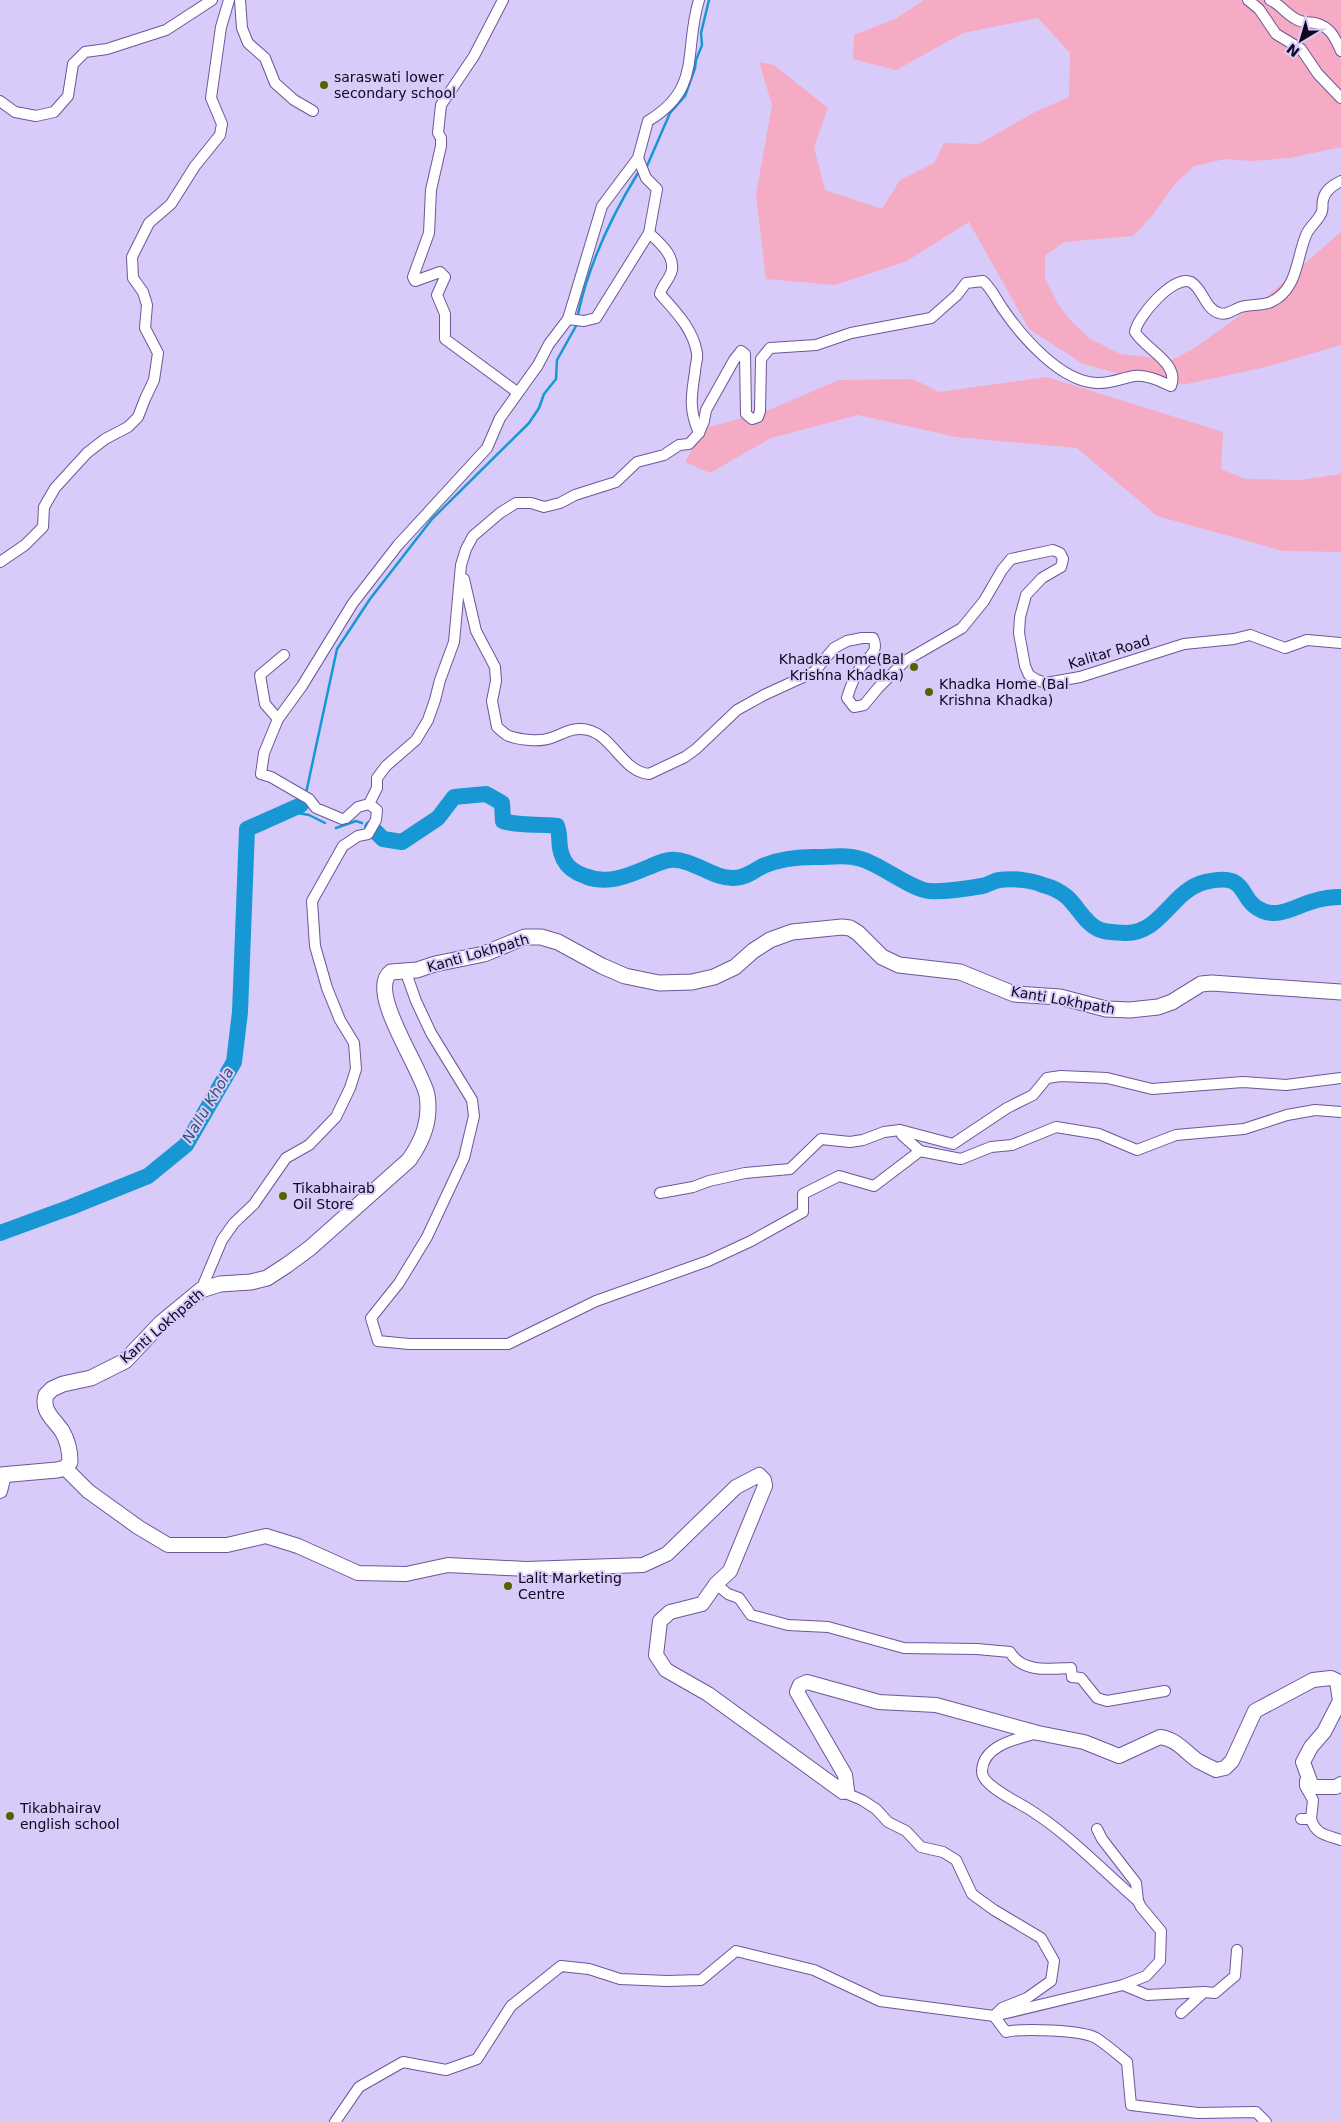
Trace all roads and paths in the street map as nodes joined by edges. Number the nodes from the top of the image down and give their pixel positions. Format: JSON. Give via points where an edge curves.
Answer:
{"nodes":[{"id":1,"x":212,"y":0,"type":"edge"},
{"id":2,"x":228,"y":0,"type":"edge"},
{"id":3,"x":240,"y":0,"type":"edge"},
{"id":4,"x":503,"y":0,"type":"edge"},
{"id":5,"x":699,"y":0,"type":"edge"},
{"id":6,"x":1248,"y":0,"type":"edge"},
{"id":7,"x":1270,"y":0,"type":"edge"},
{"id":8,"x":1341,"y":51,"type":"edge"},
{"id":9,"x":1341,"y":98,"type":"edge"},
{"id":10,"x":0,"y":101,"type":"edge"},
{"id":11,"x":313,"y":111,"type":"dead end"},
{"id":12,"x":638,"y":158,"type":"junction"},
{"id":13,"x":1341,"y":181,"type":"edge"},
{"id":14,"x":649,"y":233,"type":"junction"},
{"id":15,"x":568,"y":319,"type":"junction"},
{"id":16,"x":517,"y":392,"type":"junction"},
{"id":17,"x":699,"y":433,"type":"junction"},
{"id":18,"x":0,"y":562,"type":"edge"},
{"id":19,"x":462,"y":565,"type":"junction"},
{"id":20,"x":1341,"y":643,"type":"edge"},
{"id":21,"x":284,"y":655,"type":"dead end"},
{"id":22,"x":278,"y":719,"type":"junction"},
{"id":23,"x":369,"y":804,"type":"junction"},
{"id":24,"x":405,"y":970,"type":"junction"},
{"id":25,"x":1341,"y":992,"type":"edge"},
{"id":26,"x":1341,"y":1078,"type":"edge"},
{"id":27,"x":1341,"y":1112,"type":"edge"},
{"id":28,"x":900,"y":1130,"type":"junction"},
{"id":29,"x":920,"y":1151,"type":"junction"},
{"id":30,"x":660,"y":1194,"type":"dead end"},
{"id":31,"x":201,"y":1290,"type":"junction"},
{"id":32,"x":65,"y":1468,"type":"junction"},
{"id":33,"x":2,"y":1475,"type":"edge"},
{"id":34,"x":0,"y":1491,"type":"edge"},
{"id":35,"x":716,"y":1584,"type":"junction"},
{"id":36,"x":1339,"y":1680,"type":"edge"},
{"id":37,"x":1165,"y":1692,"type":"dead end"},
{"id":38,"x":1038,"y":1733,"type":"junction"},
{"id":39,"x":1304,"y":1762,"type":"junction"},
{"id":40,"x":1341,"y":1784,"type":"edge"},
{"id":41,"x":843,"y":1792,"type":"junction"},
{"id":42,"x":1097,"y":1829,"type":"dead end"},
{"id":43,"x":1341,"y":1840,"type":"edge"},
{"id":44,"x":1138,"y":1901,"type":"junction"},
{"id":45,"x":1237,"y":1950,"type":"dead end"},
{"id":46,"x":1123,"y":1985,"type":"junction"},
{"id":47,"x":1204,"y":1992,"type":"junction"},
{"id":48,"x":1181,"y":2013,"type":"dead end"},
{"id":49,"x":994,"y":2016,"type":"junction"},
{"id":50,"x":335,"y":2122,"type":"edge"},
{"id":51,"x":1266,"y":2122,"type":"edge"}],
"edges":[{"from":1,"to":10,"type":"street","via":[[166,30],[108,49],[85,52],[73,64],[68,96],[54,112],[36,116],[15,112]]},
{"from":2,"to":18,"type":"street","via":[[211,98],[222,124],[220,135],[171,204],[149,223],[132,257],[132,278],[143,292],[147,306],[144,328],[158,353],[154,380],[138,417],[87,453],[55,488],[44,507],[43,527],[25,545]]},
{"from":3,"to":11,"type":"street","via":[[242,28],[248,43],[265,58],[275,83]]},
{"from":4,"to":16,"type":"street","via":[[474,56],[442,105],[438,133],[441,146],[431,190],[429,233],[413,277],[420,280],[440,272],[445,277],[437,295],[445,314],[445,339]]},
{"from":5,"to":12,"type":"street","via":[[686,82],[666,110],[648,121]]},
{"from":6,"to":9,"type":"street","via":[[1259,9],[1276,34],[1302,48],[1318,74]]},
{"from":7,"to":8,"type":"street","via":[[1295,19],[1316,23],[1332,32]]},
{"from":12,"to":14,"type":"street","via":[[646,178],[657,189]]},
{"from":12,"to":15,"type":"street","via":[[602,206]]},
{"from":13,"to":17,"type":"street","via":[[1326,194],[1322,211],[1304,241],[1295,276],[1273,302],[1218,313],[1192,282],[1186,281],[1175,285],[1153,304],[1139,321],[1135,332],[1174,374],[1171,386],[1136,375],[1097,383],[1077,379],[1059,370],[1017,327],[990,287],[983,281],[975,281],[966,283],[957,296],[931,318],[851,333],[816,345],[770,348],[761,359],[760,411],[758,417],[752,419],[746,414],[745,354],[741,351],[706,410]]},
{"from":14,"to":15,"type":"street","via":[[596,318],[590,321]]},
{"from":14,"to":17,"type":"street","via":[[670,258],[672,272],[660,294],[683,320],[697,354],[690,401]]},
{"from":15,"to":16,"type":"street"},
{"from":16,"to":22,"type":"street","via":[[500,418],[487,448],[392,552],[354,603]]},
{"from":17,"to":19,"type":"street","via":[[689,444],[637,462],[616,482],[544,507],[516,503],[473,536]]},
{"from":19,"to":20,"type":"street","name":"Kalitar Road","via":[[476,631],[495,667],[492,701],[497,727],[510,736],[544,740],[565,731],[587,730],[599,735],[630,766],[643,774],[685,757],[737,710],[814,672],[834,648],[847,641],[873,638],[876,644],[874,652],[860,669],[847,698],[854,707],[864,705],[905,661],[962,628],[1011,559],[1054,550],[1063,559],[1061,567],[1042,578],[1026,595],[1019,633],[1029,675],[1046,683],[1080,677],[1184,644],[1250,635],[1285,648],[1307,640]]},
{"from":19,"to":23,"type":"street","via":[[454,642],[433,706],[416,740],[377,778],[377,788]]},
{"from":21,"to":22,"type":"street","via":[[260,675],[265,704]]},
{"from":22,"to":23,"type":"street","via":[[264,753],[261,774],[309,799],[316,808],[342,819],[358,807]]},
{"from":23,"to":31,"type":"street","via":[[377,810],[376,820],[368,834],[358,836],[343,846],[312,901],[316,946],[327,988],[354,1043],[356,1070],[350,1088],[336,1117],[310,1145],[286,1158],[254,1204],[222,1240]]},
{"from":24,"to":25,"type":"main road","name":"Kanti Lokhpath","via":[[470,958],[525,938],[541,937],[558,942],[624,976],[659,983],[692,982],[714,977],[735,967],[770,940],[792,932],[842,927],[858,933],[882,957],[899,965],[960,972],[1014,994],[1060,997],[1106,1009],[1158,1007],[1202,984],[1212,983]]},
{"from":24,"to":29,"type":"street","via":[[430,1033],[472,1100],[474,1116],[464,1158],[427,1237],[399,1283],[370,1318],[378,1341],[508,1344],[596,1301],[708,1261],[751,1241],[803,1212],[803,1194],[839,1176],[874,1186]]},
{"from":24,"to":31,"type":"main road","name":"Kanti Lokhpath","via":[[388,974],[384,991],[427,1095],[426,1129],[421,1144],[389,1179],[287,1265],[267,1278],[220,1284]]},
{"from":26,"to":28,"type":"street","via":[[1286,1085],[1243,1082],[1152,1089],[1107,1078],[1062,1076],[1047,1078],[1033,1095],[953,1144]]},
{"from":27,"to":29,"type":"street","via":[[1315,1110],[1244,1128],[1176,1135],[1137,1150],[1099,1134],[1056,1127],[1012,1145],[991,1146],[961,1159]]},
{"from":28,"to":29,"type":"street"},
{"from":28,"to":30,"type":"street","via":[[850,1142],[821,1139],[790,1170],[744,1173]]},
{"from":31,"to":32,"type":"main road","name":"Kanti Lokhpath","via":[[161,1323],[125,1361],[90,1378],[58,1386],[46,1395],[45,1407],[62,1430],[70,1448],[70,1462]]},
{"from":32,"to":33,"type":"main road"},
{"from":32,"to":35,"type":"street","via":[[88,1491],[168,1545],[227,1546],[266,1536],[298,1546],[358,1573],[406,1574],[448,1565],[526,1569],[643,1565],[667,1554],[736,1487],[759,1475],[765,1486],[730,1571]]},
{"from":33,"to":34,"type":"street"},
{"from":35,"to":37,"type":"street","via":[[739,1598],[751,1615],[788,1626],[828,1627],[904,1648],[1010,1652],[1015,1660],[1040,1670],[1071,1668],[1072,1677],[1081,1678],[1097,1698],[1107,1701]]},
{"from":35,"to":41,"type":"street","via":[[702,1604],[670,1612],[660,1621],[656,1654],[666,1670],[708,1694]]},
{"from":36,"to":38,"type":"street","via":[[1313,1680],[1255,1711],[1232,1761],[1225,1768],[1216,1770],[1168,1738],[1160,1737],[1119,1756],[1084,1742]]},
{"from":36,"to":39,"type":"street","via":[[1340,1701]]},
{"from":38,"to":41,"type":"street","via":[[936,1705],[879,1702],[807,1682],[800,1685],[797,1692],[845,1775],[847,1790]]},
{"from":38,"to":44,"type":"street","via":[[1005,1742],[985,1758],[981,1773],[986,1783],[1037,1814]]},
{"from":39,"to":40,"type":"street","via":[[1312,1787]]},
{"from":39,"to":43,"type":"street","via":[[1305,1786],[1313,1800],[1306,1819],[1320,1834]]},
{"from":41,"to":49,"type":"street","via":[[876,1809],[888,1822],[906,1831],[921,1847],[943,1852],[956,1860],[972,1894],[1041,1938],[1054,1961],[1051,1981],[1027,1998],[1002,2008]]},
{"from":42,"to":44,"type":"street","via":[[1136,1883]]},
{"from":44,"to":46,"type":"street","via":[[1161,1931],[1160,1961],[1146,1976]]},
{"from":45,"to":47,"type":"street","via":[[1235,1976],[1215,1993]]},
{"from":46,"to":47,"type":"street","via":[[1147,1995]]},
{"from":46,"to":49,"type":"street"},
{"from":47,"to":48,"type":"street"},
{"from":49,"to":50,"type":"street","via":[[880,2001],[814,1970],[736,1951],[700,1980],[620,1979],[589,1969],[561,1966],[511,2006],[477,2059],[446,2070],[403,2062],[359,2087]]},
{"from":49,"to":51,"type":"street","via":[[1006,2032],[1038,2029],[1094,2037],[1128,2062],[1131,2105],[1198,2112],[1256,2112]]}]}
